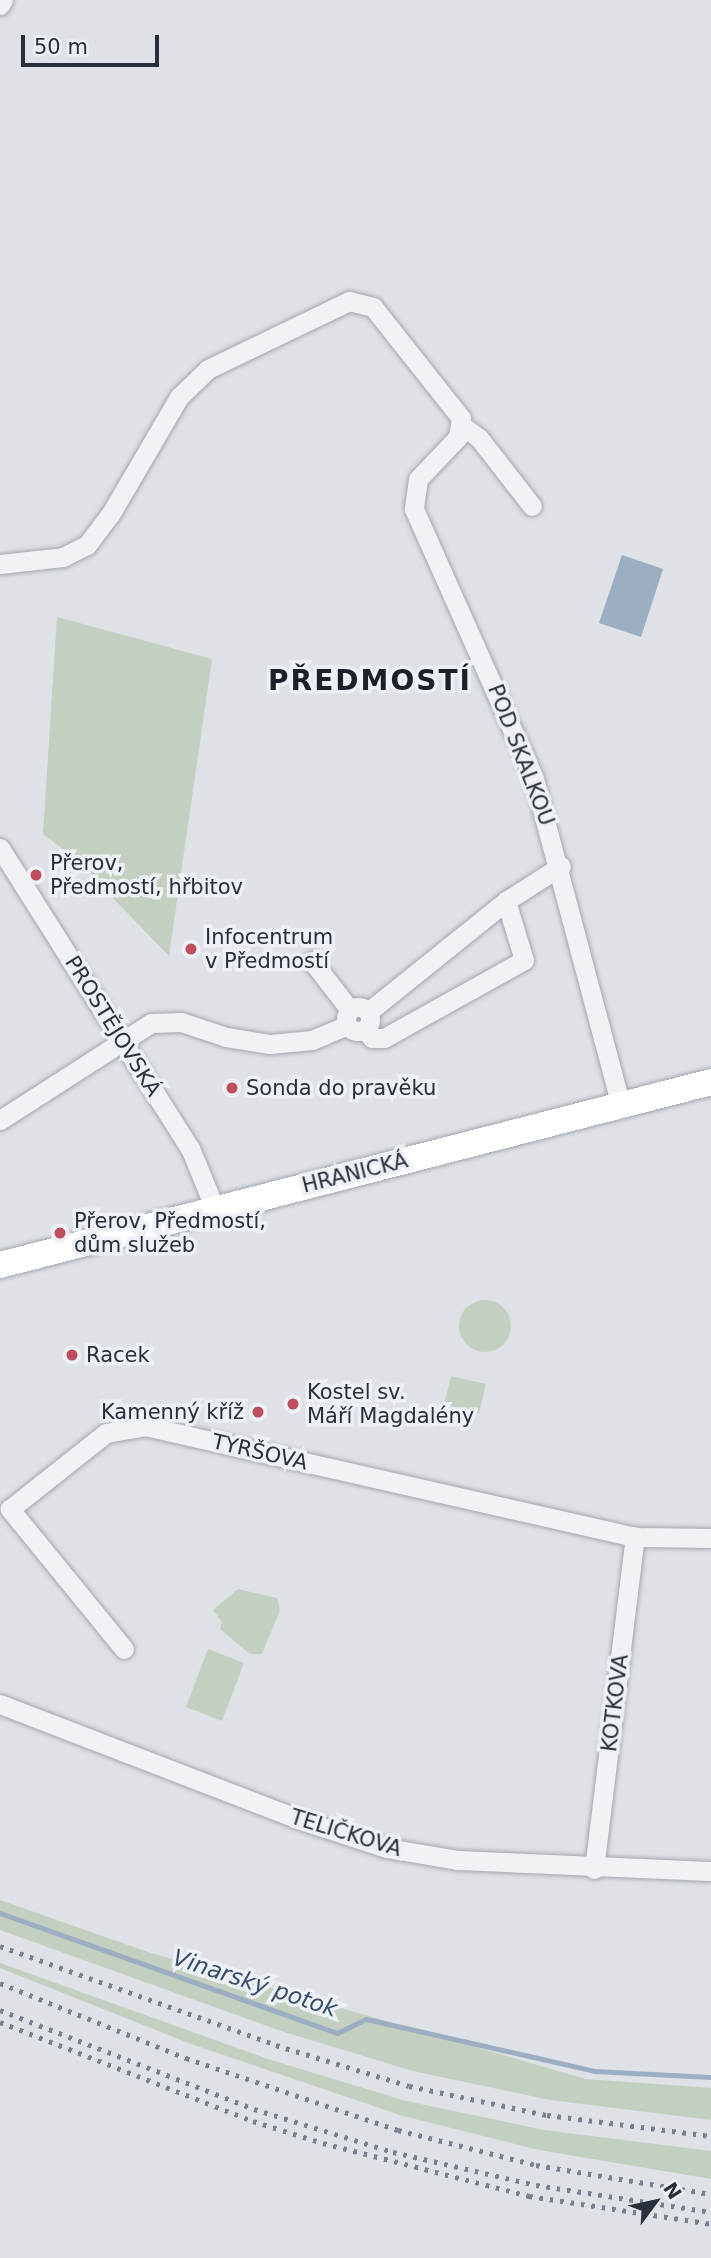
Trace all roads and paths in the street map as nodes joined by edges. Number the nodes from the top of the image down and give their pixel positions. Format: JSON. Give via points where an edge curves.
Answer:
{"nodes":[{"id":1,"x":3,"y":0,"type":"edge"},
{"id":2,"x":0,"y":5,"type":"edge"},
{"id":3,"x":461,"y":425,"type":"junction"},
{"id":4,"x":532,"y":506,"type":"dead end"},
{"id":5,"x":0,"y":564,"type":"edge"},
{"id":6,"x":0,"y":848,"type":"edge"},
{"id":7,"x":561,"y":866,"type":"junction"},
{"id":8,"x":506,"y":901,"type":"junction"},
{"id":9,"x":312,"y":961,"type":"dead end"},
{"id":10,"x":358,"y":1019,"type":"junction"},
{"id":11,"x":122,"y":1041,"type":"junction"},
{"id":12,"x":711,"y":1082,"type":"edge"},
{"id":13,"x":621,"y":1105,"type":"junction"},
{"id":14,"x":0,"y":1120,"type":"edge"},
{"id":15,"x":215,"y":1209,"type":"junction"},
{"id":16,"x":0,"y":1265,"type":"edge"},
{"id":17,"x":5,"y":1503,"type":"edge"},
{"id":18,"x":635,"y":1537,"type":"junction"},
{"id":19,"x":711,"y":1538,"type":"edge"},
{"id":20,"x":124,"y":1649,"type":"dead end"},
{"id":21,"x":0,"y":1704,"type":"edge"},
{"id":22,"x":594,"y":1869,"type":"junction"},
{"id":23,"x":711,"y":1871,"type":"edge"}],
"edges":[{"from":1,"to":2,"type":"street"},
{"from":3,"to":4,"type":"street","via":[[479,438]]},
{"from":3,"to":5,"type":"street","via":[[453,403],[381,315],[364,301],[349,301],[198,376],[179,397],[103,527],[83,549],[63,557]]},
{"from":3,"to":7,"type":"street","name":"POD SKALKOU","via":[[454,441],[422,472],[415,487],[414,509],[519,739]]},
{"from":6,"to":11,"type":"street","name":"PROSTĚJOVSKÁ"},
{"from":7,"to":8,"type":"street"},
{"from":7,"to":13,"type":"street","name":"POD SKALKOU"},
{"from":8,"to":10,"type":"street"},
{"from":8,"to":10,"type":"street","via":[[524,960],[384,1038],[372,1038]]},
{"from":9,"to":10,"type":"street"},
{"from":10,"to":11,"type":"street","via":[[312,1040],[271,1044],[164,1021],[150,1023]]},
{"from":11,"to":14,"type":"street"},
{"from":11,"to":15,"type":"street","name":"PROSTĚJOVSKÁ","via":[[198,1163]]},
{"from":12,"to":13,"type":"main road","name":"HRANICKÁ"},
{"from":13,"to":15,"type":"main road","name":"HRANICKÁ"},
{"from":15,"to":16,"type":"main road","name":"HRANICKÁ"},
{"from":17,"to":18,"type":"street","name":"TYRŠOVA","via":[[106,1433],[145,1426]]},
{"from":17,"to":20,"type":"street","name":"TYRŠOVA"},
{"from":18,"to":19,"type":"street","name":"TYRŠOVA"},
{"from":18,"to":22,"type":"street","name":"KOTKOVA"},
{"from":21,"to":22,"type":"street","name":"TELIČKOVA","via":[[141,1761],[373,1844],[457,1860]]},
{"from":22,"to":23,"type":"street","name":"TELIČKOVA"}]}
